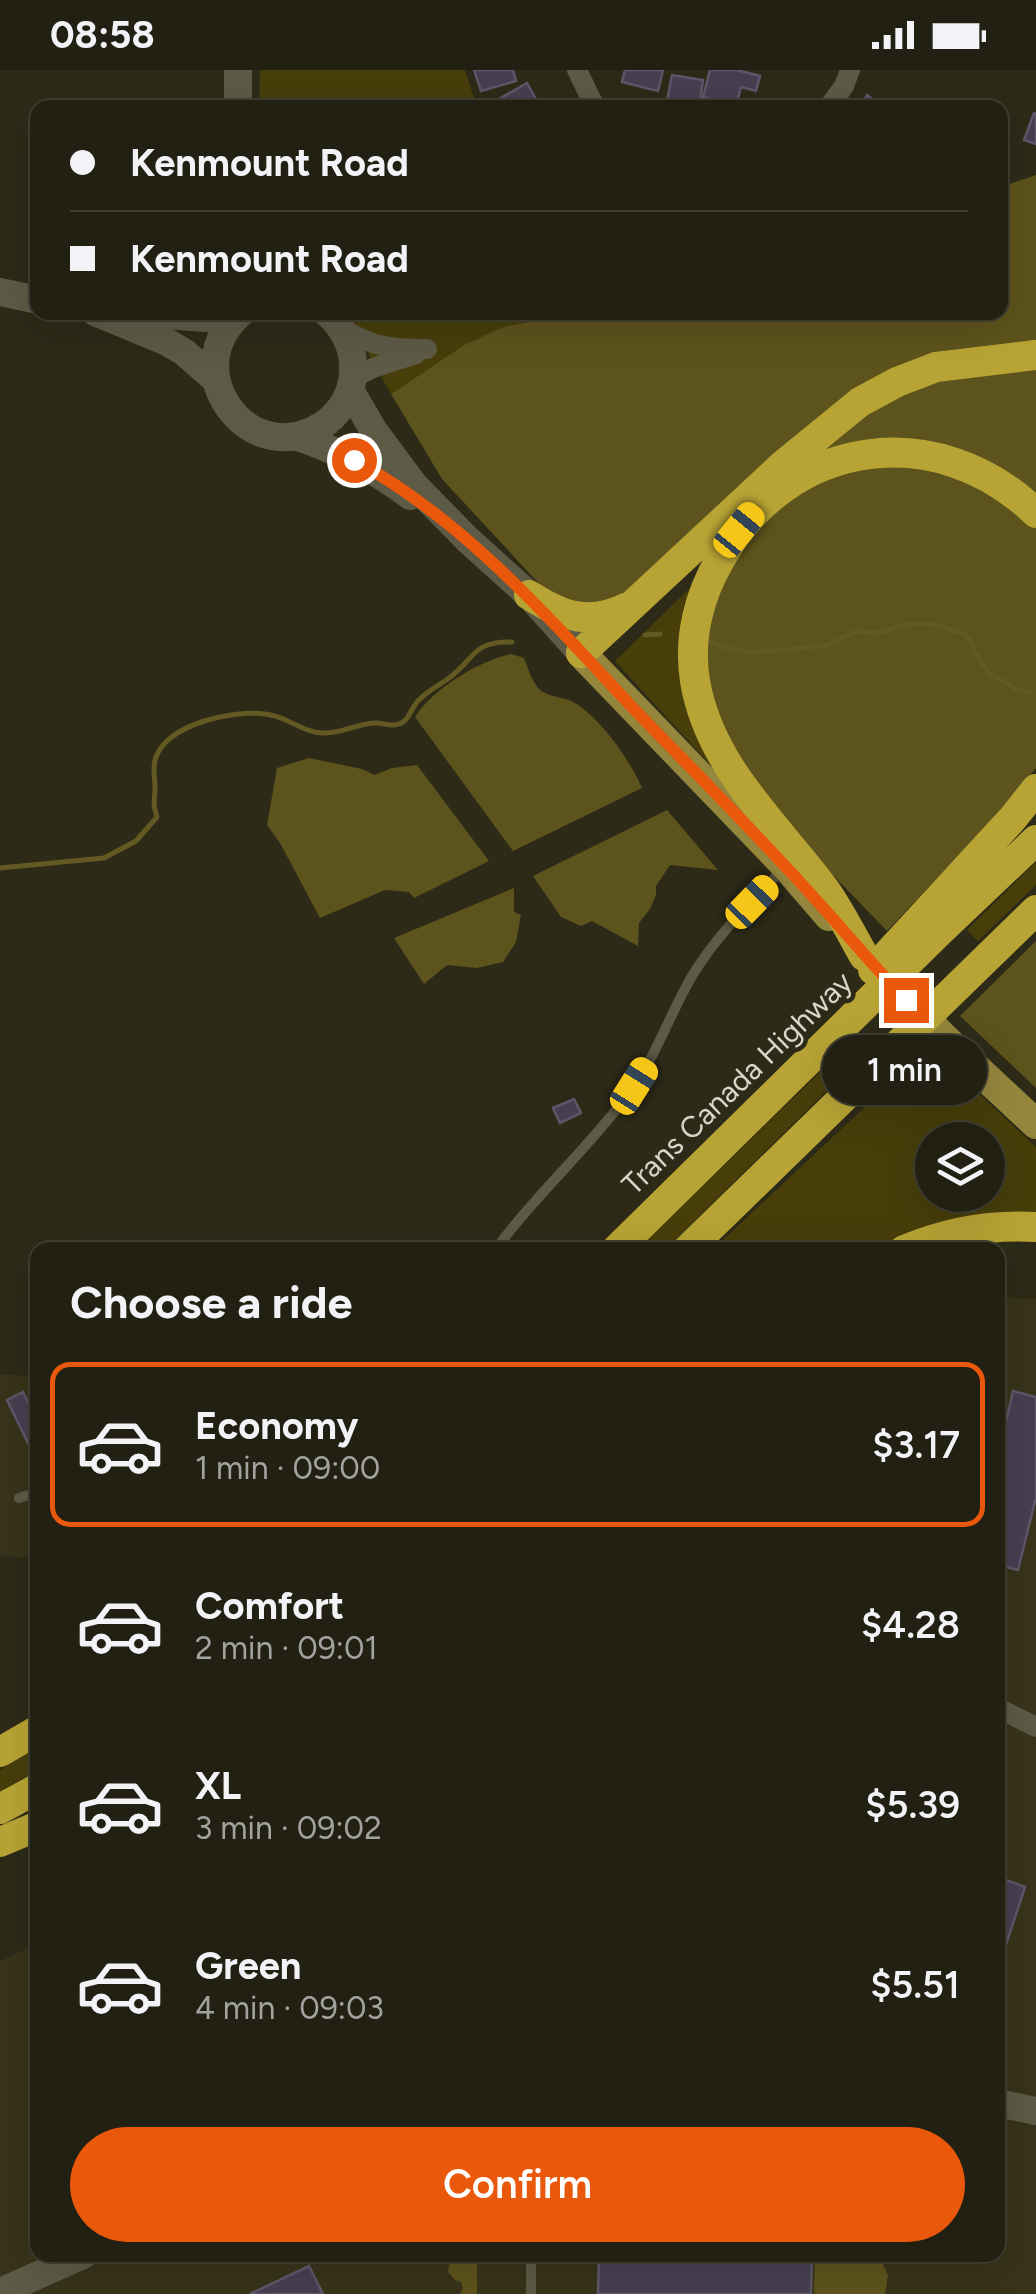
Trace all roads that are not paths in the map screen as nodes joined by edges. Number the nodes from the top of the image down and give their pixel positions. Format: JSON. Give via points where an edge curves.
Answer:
{"nodes":[{"id":1,"x":238,"y":70,"type":"edge"},
{"id":2,"x":577,"y":70,"type":"edge"},
{"id":3,"x":850,"y":70,"type":"edge"},
{"id":4,"x":238,"y":100,"type":"edge"},
{"id":5,"x":592,"y":100,"type":"edge"},
{"id":6,"x":834,"y":100,"type":"edge"},
{"id":7,"x":0,"y":292,"type":"edge"},
{"id":8,"x":30,"y":298,"type":"edge"},
{"id":9,"x":114,"y":320,"type":"edge"},
{"id":10,"x":234,"y":320,"type":"edge"},
{"id":11,"x":334,"y":321,"type":"edge"},
{"id":12,"x":1036,"y":355,"type":"edge"},
{"id":13,"x":216,"y":380,"type":"junction"},
{"id":14,"x":351,"y":384,"type":"junction"},
{"id":15,"x":295,"y":436,"type":"junction"},
{"id":16,"x":754,"y":510,"type":"junction"},
{"id":17,"x":1036,"y":513,"type":"edge"},
{"id":18,"x":467,"y":540,"type":"junction"},
{"id":19,"x":529,"y":595,"type":"junction"},
{"id":20,"x":635,"y":603,"type":"junction"},
{"id":21,"x":586,"y":658,"type":"junction"},
{"id":22,"x":1036,"y":790,"type":"edge"},
{"id":23,"x":1036,"y":840,"type":"edge"},
{"id":24,"x":786,"y":866,"type":"junction"},
{"id":25,"x":1036,"y":910,"type":"edge"},
{"id":26,"x":1036,"y":922,"type":"edge"},
{"id":27,"x":931,"y":924,"type":"junction"},
{"id":28,"x":864,"y":956,"type":"junction"},
{"id":29,"x":976,"y":966,"type":"junction"},
{"id":30,"x":1036,"y":1124,"type":"edge"},
{"id":31,"x":1036,"y":1226,"type":"edge"},
{"id":32,"x":501,"y":1242,"type":"edge"},
{"id":33,"x":624,"y":1242,"type":"edge"},
{"id":34,"x":694,"y":1242,"type":"edge"},
{"id":35,"x":923,"y":1242,"type":"edge"},
{"id":36,"x":30,"y":1495,"type":"edge"},
{"id":37,"x":19,"y":1498,"type":"dead end"},
{"id":38,"x":1005,"y":1712,"type":"edge"},
{"id":39,"x":1036,"y":1727,"type":"edge"},
{"id":40,"x":30,"y":1735,"type":"edge"},
{"id":41,"x":0,"y":1752,"type":"edge"},
{"id":42,"x":30,"y":1792,"type":"edge"},
{"id":43,"x":0,"y":1809,"type":"edge"},
{"id":44,"x":30,"y":1829,"type":"edge"},
{"id":45,"x":0,"y":1842,"type":"edge"},
{"id":46,"x":1005,"y":2105,"type":"edge"},
{"id":47,"x":1036,"y":2112,"type":"edge"},
{"id":48,"x":67,"y":2262,"type":"edge"},
{"id":49,"x":531,"y":2262,"type":"edge"},
{"id":50,"x":0,"y":2292,"type":"edge"},
{"id":51,"x":531,"y":2294,"type":"edge"}],
"edges":[{"from":1,"to":4,"type":"main road"},
{"from":2,"to":5,"type":"street"},
{"from":3,"to":6,"type":"street"},
{"from":7,"to":8,"type":"main road"},
{"from":9,"to":13,"type":"main road","via":[[184,352]]},
{"from":10,"to":13,"type":"main road","via":[[219,342]]},
{"from":11,"to":14,"type":"main road","via":[[352,353]]},
{"from":11,"to":14,"type":"street","via":[[368,343],[427,350],[373,368]]},
{"from":12,"to":20,"type":"highway","via":[[936,367],[872,395],[784,464]]},
{"from":13,"to":15,"type":"main road","via":[[238,420],[265,434]]},
{"from":14,"to":15,"type":"main road","via":[[329,421]]},
{"from":14,"to":18,"type":"main road","via":[[374,431]]},
{"from":15,"to":18,"type":"main road","via":[[386,477]]},
{"from":16,"to":17,"type":"highway","via":[[832,463],[899,452],[972,468]]},
{"from":16,"to":21,"type":"highway"},
{"from":16,"to":28,"type":"highway","via":[[702,597],[693,655],[698,697],[737,780],[828,895]]},
{"from":18,"to":19,"type":"main road"},
{"from":19,"to":20,"type":"highway","via":[[579,617],[606,617]]},
{"from":19,"to":21,"type":"main road"},
{"from":20,"to":21,"type":"highway"},
{"from":21,"to":24,"type":"main road"},
{"from":22,"to":27,"type":"highway"},
{"from":23,"to":27,"type":"highway","name":"Trans Canada Highway"},
{"from":24,"to":28,"type":"main road"},
{"from":24,"to":32,"type":"lane","via":[[702,961],[648,1065],[612,1116]]},
{"from":25,"to":29,"type":"highway"},
{"from":26,"to":29,"type":"highway"},
{"from":27,"to":33,"type":"highway","name":"Trans Canada Highway"},
{"from":28,"to":30,"type":"main road"},
{"from":29,"to":34,"type":"highway"},
{"from":31,"to":35,"type":"highway","via":[[971,1230]]},
{"from":36,"to":37,"type":"lane"},
{"from":38,"to":39,"type":"street"},
{"from":40,"to":41,"type":"highway"},
{"from":42,"to":43,"type":"highway"},
{"from":44,"to":45,"type":"highway"},
{"from":46,"to":47,"type":"main road"},
{"from":48,"to":50,"type":"main road"},
{"from":49,"to":51,"type":"lane"}]}
